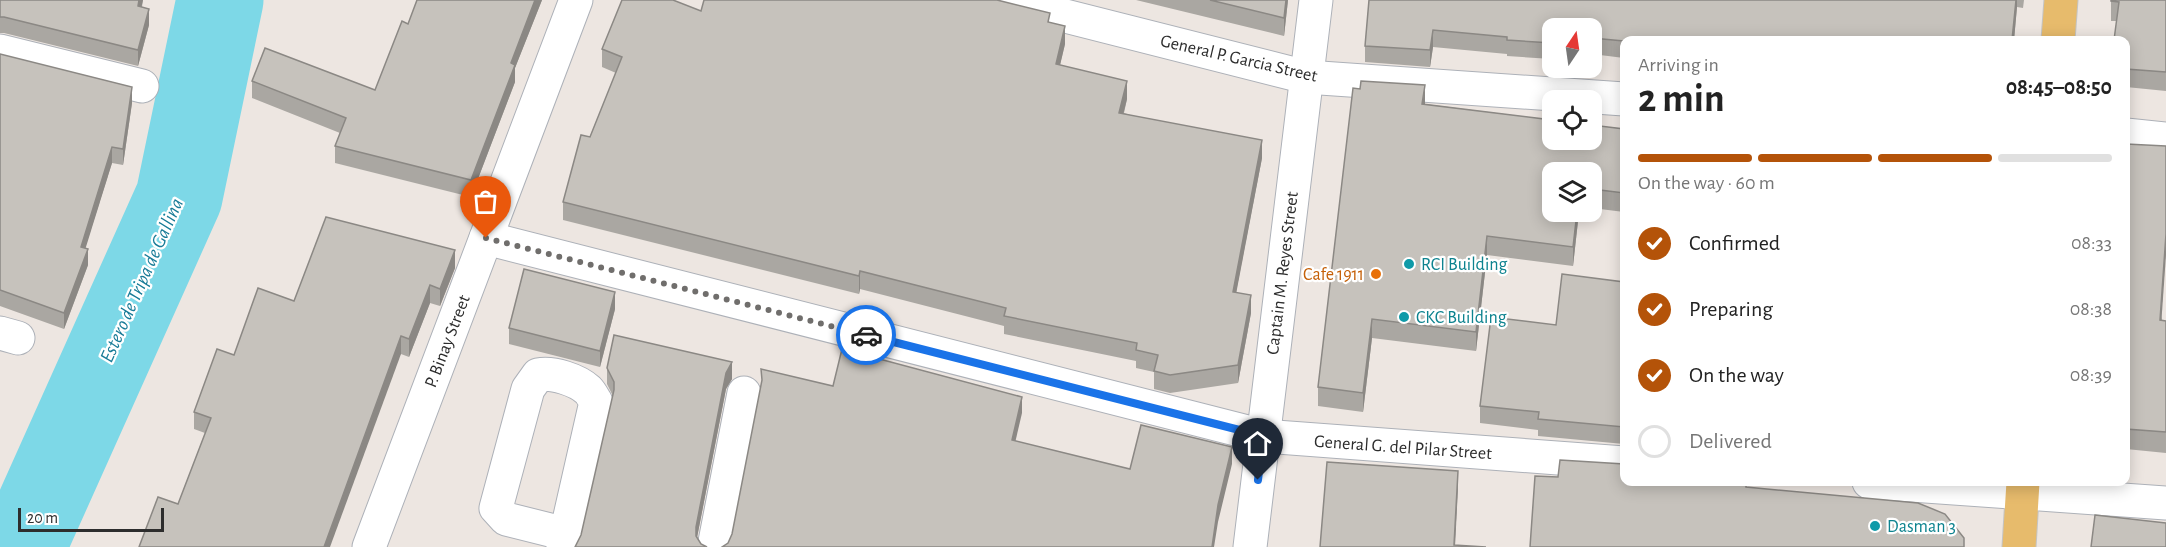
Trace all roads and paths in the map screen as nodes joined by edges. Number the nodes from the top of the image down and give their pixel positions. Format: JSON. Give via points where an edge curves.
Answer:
{"nodes":[{"id":1,"x":576,"y":0,"type":"edge"},
{"id":2,"x":1002,"y":0,"type":"edge"},
{"id":3,"x":1316,"y":0,"type":"edge"},
{"id":4,"x":2061,"y":0,"type":"edge"},
{"id":5,"x":2058,"y":36,"type":"edge"},
{"id":6,"x":0,"y":51,"type":"edge"},
{"id":7,"x":1306,"y":77,"type":"junction"},
{"id":8,"x":142,"y":86,"type":"dead end"},
{"id":9,"x":1620,"y":99,"type":"edge"},
{"id":10,"x":2130,"y":135,"type":"edge"},
{"id":11,"x":2166,"y":139,"type":"edge"},
{"id":12,"x":486,"y":238,"type":"junction"},
{"id":13,"x":744,"y":393,"type":"dead end"},
{"id":14,"x":1263,"y":436,"type":"junction"},
{"id":15,"x":1620,"y":463,"type":"edge"},
{"id":16,"x":1992,"y":486,"type":"edge"},
{"id":17,"x":2023,"y":487,"type":"edge"},
{"id":18,"x":2166,"y":503,"type":"edge"},
{"id":19,"x":564,"y":541,"type":"edge"},
{"id":20,"x":369,"y":547,"type":"edge"},
{"id":21,"x":714,"y":547,"type":"edge"},
{"id":22,"x":1250,"y":547,"type":"edge"},
{"id":23,"x":2019,"y":547,"type":"edge"}],
"edges":[{"from":1,"to":12,"type":"street","name":"P. Binay Street"},
{"from":2,"to":7,"type":"street","name":"General P. Garcia Street"},
{"from":3,"to":7,"type":"street","name":"Captain M. Reyes Street"},
{"from":4,"to":5,"type":"main road"},
{"from":6,"to":8,"type":"street"},
{"from":7,"to":9,"type":"street","name":"General P. Garcia Street"},
{"from":7,"to":14,"type":"street","name":"Captain M. Reyes Street"},
{"from":10,"to":11,"type":"street"},
{"from":12,"to":14,"type":"street","name":"General G. del Pilar Street"},
{"from":12,"to":20,"type":"street","name":"P. Binay Street"},
{"from":13,"to":21,"type":"street"},
{"from":14,"to":15,"type":"street","name":"General G. del Pilar Street"},
{"from":14,"to":22,"type":"street","name":"Captain M. Reyes Street"},
{"from":16,"to":17,"type":"street"},
{"from":17,"to":18,"type":"street"},
{"from":17,"to":23,"type":"main road"},
{"from":19,"to":19,"type":"street","via":[[596,402],[589,391],[575,382],[538,375],[528,389],[496,508],[506,519]]}]}
